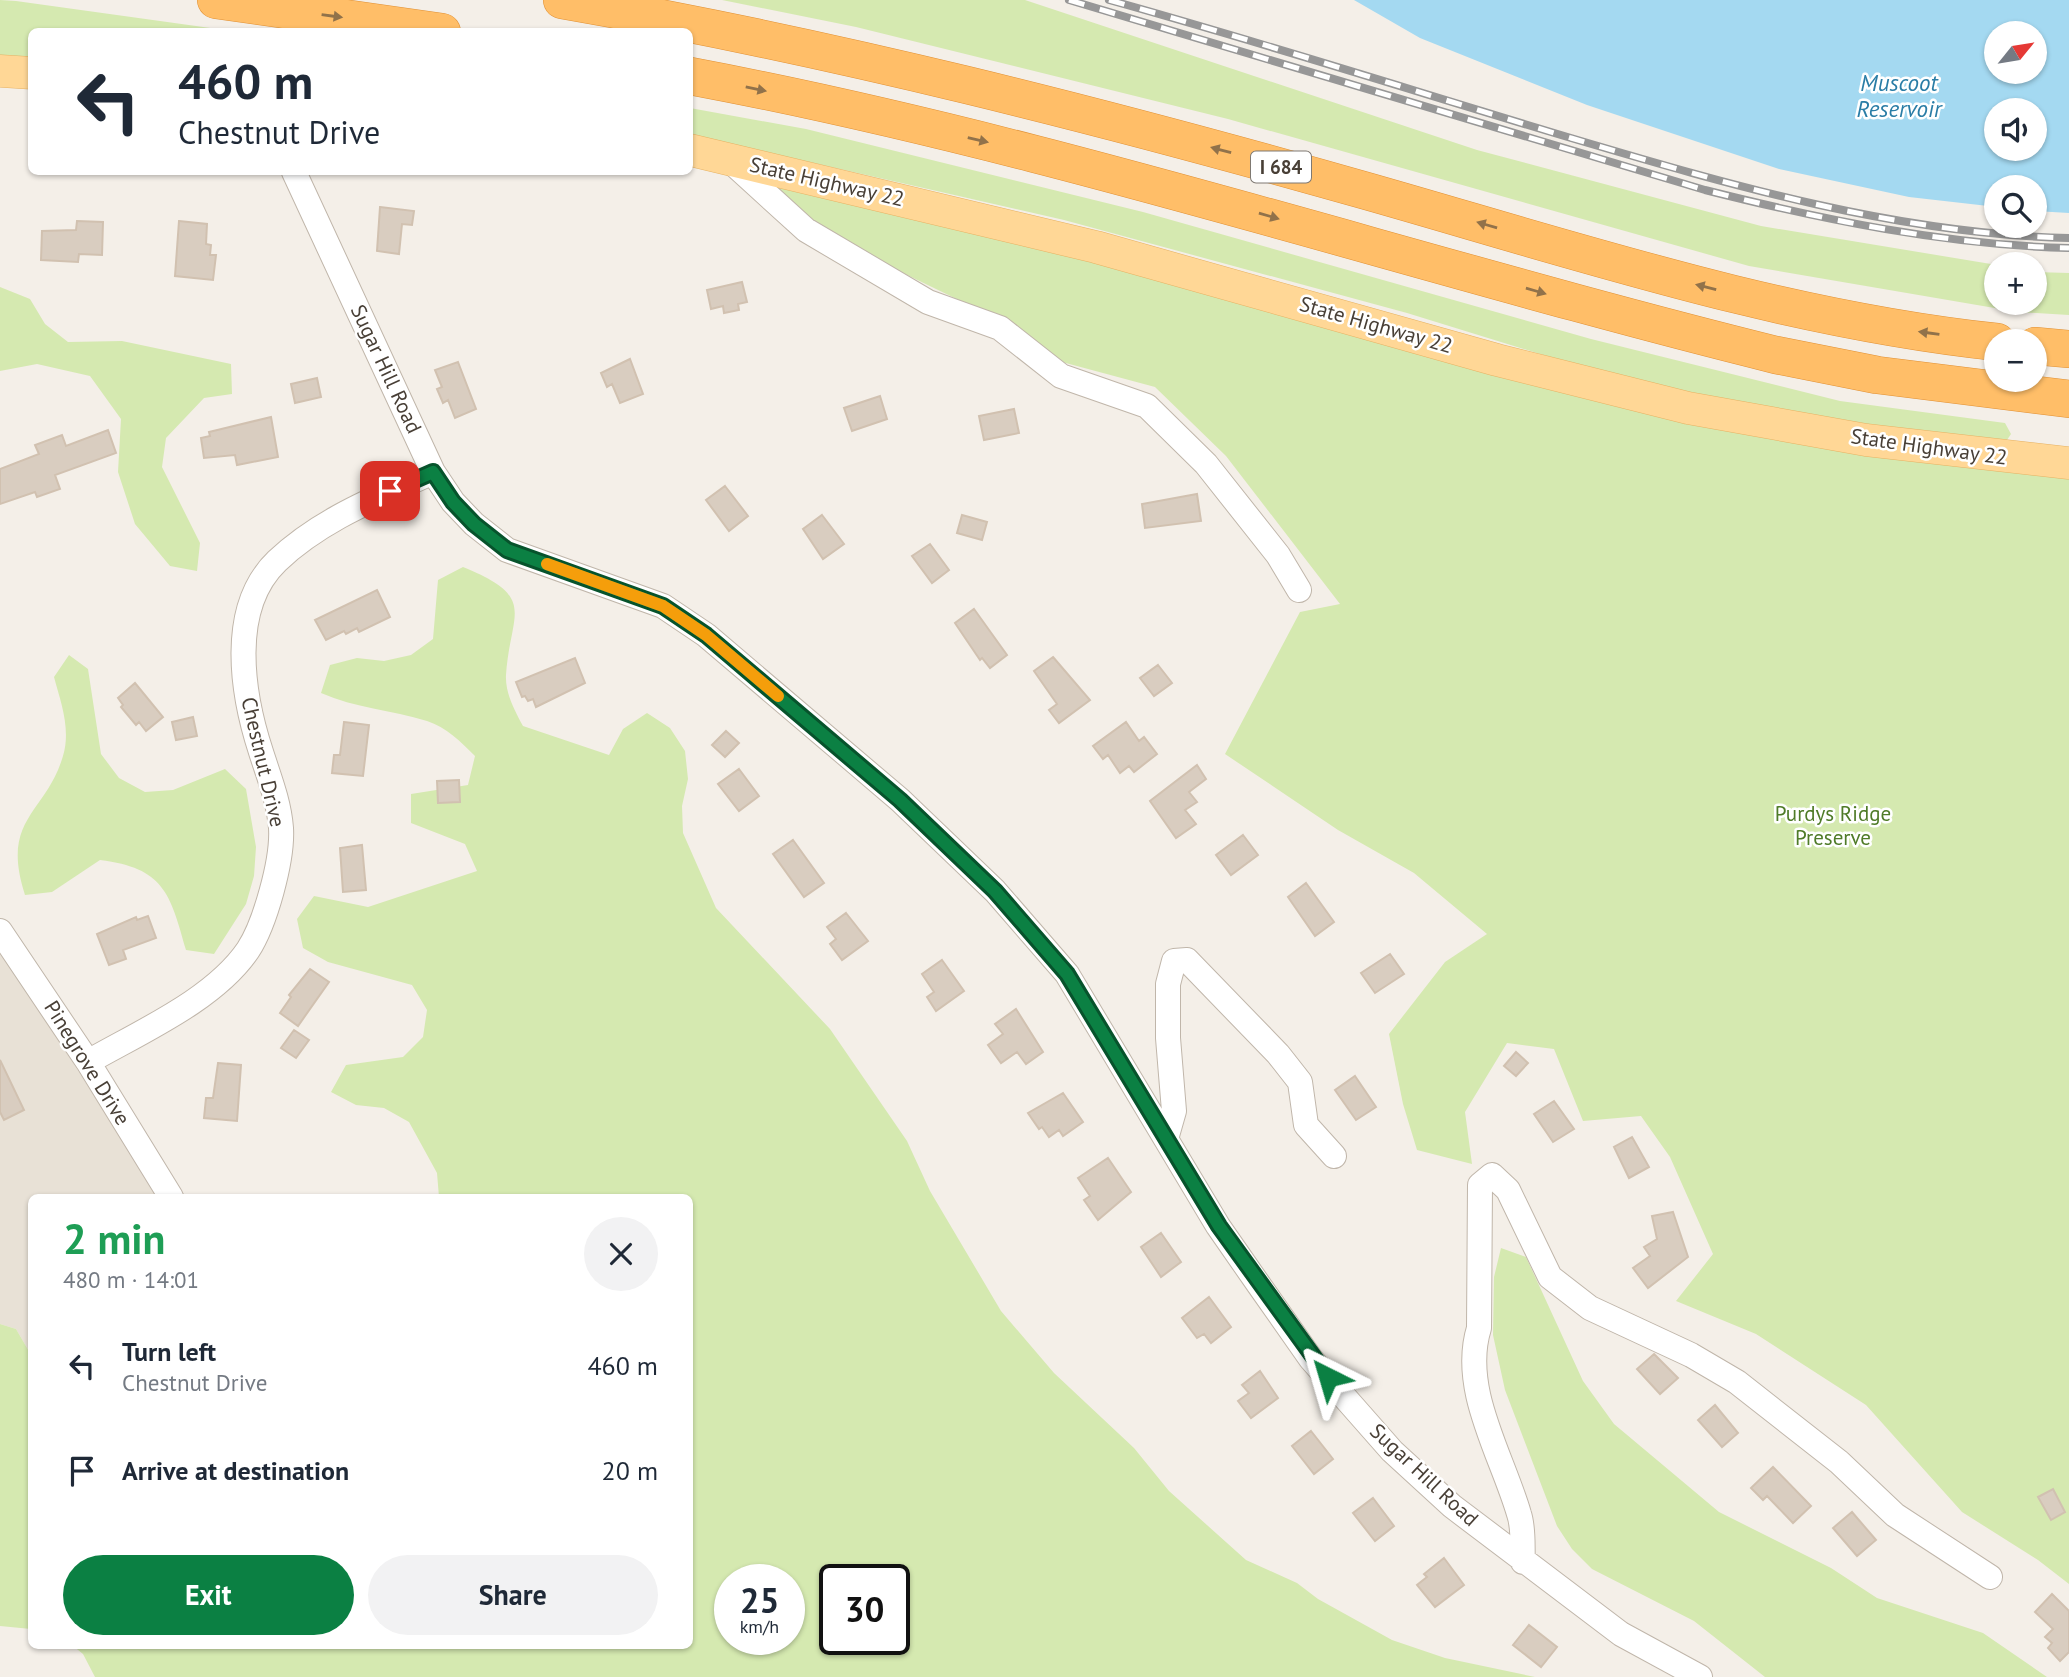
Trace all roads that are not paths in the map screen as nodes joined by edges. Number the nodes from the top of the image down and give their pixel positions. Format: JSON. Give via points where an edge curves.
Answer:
{"nodes":[{"id":1,"x":216,"y":0,"type":"edge"},
{"id":2,"x":562,"y":0,"type":"edge"},
{"id":3,"x":414,"y":28,"type":"edge"},
{"id":4,"x":0,"y":71,"type":"edge"},
{"id":5,"x":28,"y":73,"type":"edge"},
{"id":6,"x":693,"y":77,"type":"edge"},
{"id":7,"x":693,"y":151,"type":"edge"},
{"id":8,"x":727,"y":158,"type":"junction"},
{"id":9,"x":295,"y":175,"type":"edge"},
{"id":10,"x":1984,"y":340,"type":"edge"},
{"id":11,"x":2047,"y":347,"type":"edge"},
{"id":12,"x":2069,"y":349,"type":"edge"},
{"id":13,"x":2069,"y":400,"type":"edge"},
{"id":14,"x":2069,"y":463,"type":"edge"},
{"id":15,"x":433,"y":472,"type":"junction"},
{"id":16,"x":1299,"y":590,"type":"dead end"},
{"id":17,"x":0,"y":932,"type":"edge"},
{"id":18,"x":89,"y":1062,"type":"junction"},
{"id":19,"x":1166,"y":1139,"type":"junction"},
{"id":20,"x":1334,"y":1156,"type":"dead end"},
{"id":21,"x":169,"y":1194,"type":"edge"},
{"id":22,"x":1523,"y":1562,"type":"junction"},
{"id":23,"x":1990,"y":1577,"type":"dead end"},
{"id":24,"x":1700,"y":1677,"type":"edge"}],
"edges":[{"from":1,"to":3,"type":"highway","one_way":true},
{"from":10,"to":2,"type":"highway","number":"I 684","one_way":true,"via":[[1786,307],[1132,126],[759,38]]},
{"from":4,"to":5,"type":"main road"},
{"from":6,"to":13,"type":"highway","number":"I 684","one_way":true,"via":[[1117,175],[1776,355],[1889,377]]},
{"from":7,"to":8,"type":"main road","name":"State Highway 22"},
{"from":8,"to":14,"type":"main road","name":"State Highway 22","via":[[1096,247],[1497,360],[1688,408],[1866,440]]},
{"from":8,"to":16,"type":"street","via":[[806,230],[928,302],[1000,328],[1060,376],[1147,406],[1206,464],[1278,555]]},
{"from":9,"to":15,"type":"street","name":"Sugar Hill Road"},
{"from":11,"to":12,"type":"highway"},
{"from":15,"to":18,"type":"street","name":"Chestnut Drive","via":[[347,511],[317,530],[276,562],[251,599],[243,650],[248,701],[281,829],[262,923],[247,951],[218,985]]},
{"from":15,"to":19,"type":"street","name":"Sugar Hill Road","via":[[453,502],[507,550],[663,606],[706,635],[900,800],[1043,942]]},
{"from":17,"to":18,"type":"street","name":"Pinegrove Drive"},
{"from":18,"to":21,"type":"street","name":"Pinegrove Drive"},
{"from":19,"to":20,"type":"street","via":[[1174,1111],[1168,984],[1174,961],[1187,960],[1300,1082],[1306,1125]]},
{"from":19,"to":22,"type":"street","name":"Sugar Hill Road","via":[[1219,1226],[1311,1359],[1392,1451]]},
{"from":22,"to":23,"type":"street","via":[[1521,1517],[1478,1395],[1472,1350],[1479,1328],[1480,1185],[1492,1175],[1508,1190],[1550,1277],[1590,1308],[1690,1354],[1737,1382],[1839,1462],[1895,1515]]},
{"from":22,"to":24,"type":"street","name":"Sugar Hill Road","via":[[1620,1634]]}]}
